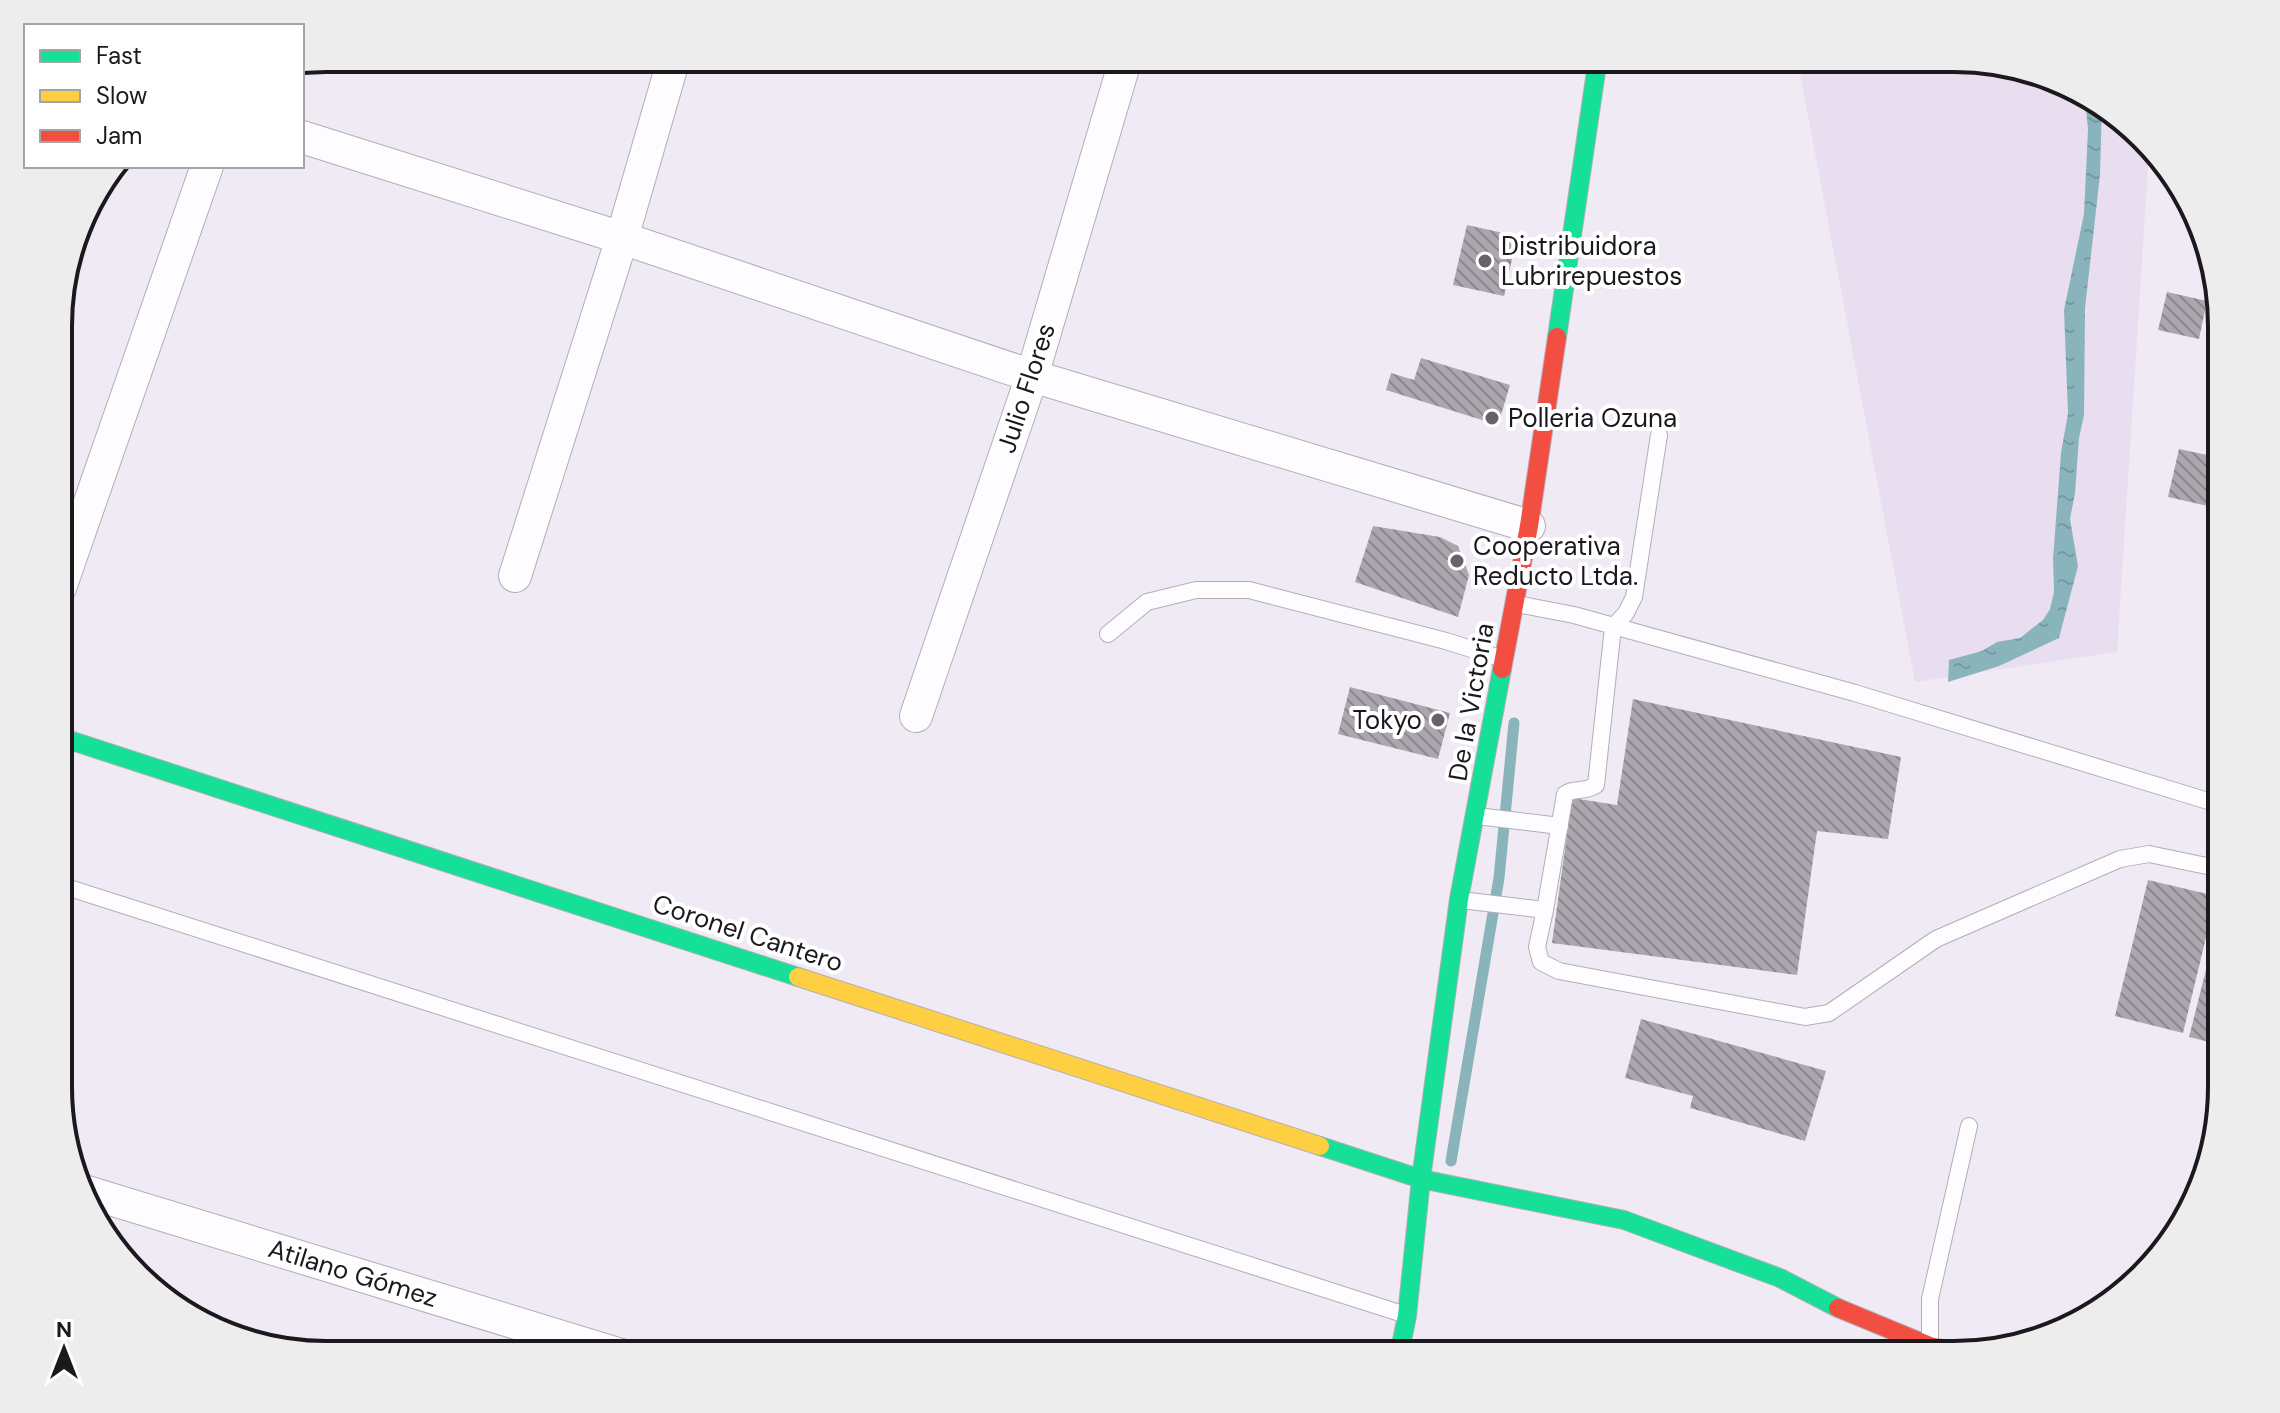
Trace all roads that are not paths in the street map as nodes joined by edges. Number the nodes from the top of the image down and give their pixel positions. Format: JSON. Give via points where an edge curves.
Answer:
{"nodes":[{"id":1,"x":670,"y":72,"type":"edge"},
{"id":2,"x":1122,"y":72,"type":"edge"},
{"id":3,"x":1596,"y":72,"type":"edge"},
{"id":4,"x":304,"y":138,"type":"edge"},
{"id":5,"x":206,"y":168,"type":"edge"},
{"id":6,"x":622,"y":238,"type":"junction"},
{"id":7,"x":1032,"y":376,"type":"junction"},
{"id":8,"x":1659,"y":435,"type":"dead end"},
{"id":9,"x":1529,"y":526,"type":"junction"},
{"id":10,"x":72,"y":554,"type":"edge"},
{"id":11,"x":515,"y":576,"type":"dead end"},
{"id":12,"x":1516,"y":604,"type":"junction"},
{"id":13,"x":1613,"y":627,"type":"junction"},
{"id":14,"x":1108,"y":634,"type":"dead end"},
{"id":15,"x":1505,"y":660,"type":"junction"},
{"id":16,"x":916,"y":716,"type":"dead end"},
{"id":17,"x":72,"y":741,"type":"edge"},
{"id":18,"x":2207,"y":801,"type":"edge"},
{"id":19,"x":1477,"y":816,"type":"junction"},
{"id":20,"x":1560,"y":826,"type":"junction"},
{"id":21,"x":2207,"y":866,"type":"edge"},
{"id":22,"x":72,"y":889,"type":"edge"},
{"id":23,"x":1459,"y":899,"type":"junction"},
{"id":24,"x":1545,"y":910,"type":"junction"},
{"id":25,"x":1969,"y":1126,"type":"dead end"},
{"id":26,"x":1421,"y":1179,"type":"junction"},
{"id":27,"x":96,"y":1195,"type":"edge"},
{"id":28,"x":1407,"y":1316,"type":"junction"},
{"id":29,"x":1402,"y":1340,"type":"edge"},
{"id":30,"x":1907,"y":1340,"type":"edge"},
{"id":31,"x":1929,"y":1340,"type":"edge"},
{"id":32,"x":575,"y":1341,"type":"edge"}],
"edges":[{"from":1,"to":6,"type":"street"},
{"from":2,"to":7,"type":"street","name":"Julio Flores"},
{"from":3,"to":9,"type":"street","name":"De la Victoria"},
{"from":4,"to":6,"type":"street"},
{"from":5,"to":10,"type":"street"},
{"from":6,"to":7,"type":"street"},
{"from":6,"to":11,"type":"street"},
{"from":7,"to":9,"type":"street"},
{"from":7,"to":16,"type":"street","name":"Julio Flores"},
{"from":8,"to":13,"type":"lane","via":[[1634,597]]},
{"from":9,"to":12,"type":"street","name":"De la Victoria"},
{"from":12,"to":13,"type":"lane"},
{"from":12,"to":15,"type":"street","name":"De la Victoria"},
{"from":13,"to":18,"type":"lane","via":[[1855,693]]},
{"from":13,"to":20,"type":"lane","via":[[1596,785],[1565,794]]},
{"from":14,"to":15,"type":"lane","via":[[1147,602],[1196,590],[1249,590]]},
{"from":15,"to":19,"type":"street","name":"De la Victoria"},
{"from":17,"to":26,"type":"street","name":"Coronel Cantero"},
{"from":19,"to":20,"type":"lane"},
{"from":19,"to":23,"type":"street","name":"De la Victoria"},
{"from":20,"to":24,"type":"lane"},
{"from":21,"to":24,"type":"lane","via":[[2149,854],[2120,859],[1936,939],[1829,1013],[1805,1017],[1559,971],[1541,962],[1537,947]]},
{"from":22,"to":28,"type":"lane"},
{"from":23,"to":24,"type":"lane"},
{"from":23,"to":26,"type":"street","name":"De la Victoria"},
{"from":25,"to":31,"type":"lane","via":[[1930,1299]]},
{"from":26,"to":28,"type":"street","name":"De la Victoria"},
{"from":26,"to":30,"type":"street","name":"Coronel Cantero","via":[[1624,1220],[1780,1278]]},
{"from":27,"to":32,"type":"street","name":"Atilano Gómez"},
{"from":28,"to":29,"type":"street","name":"De la Victoria"}]}
